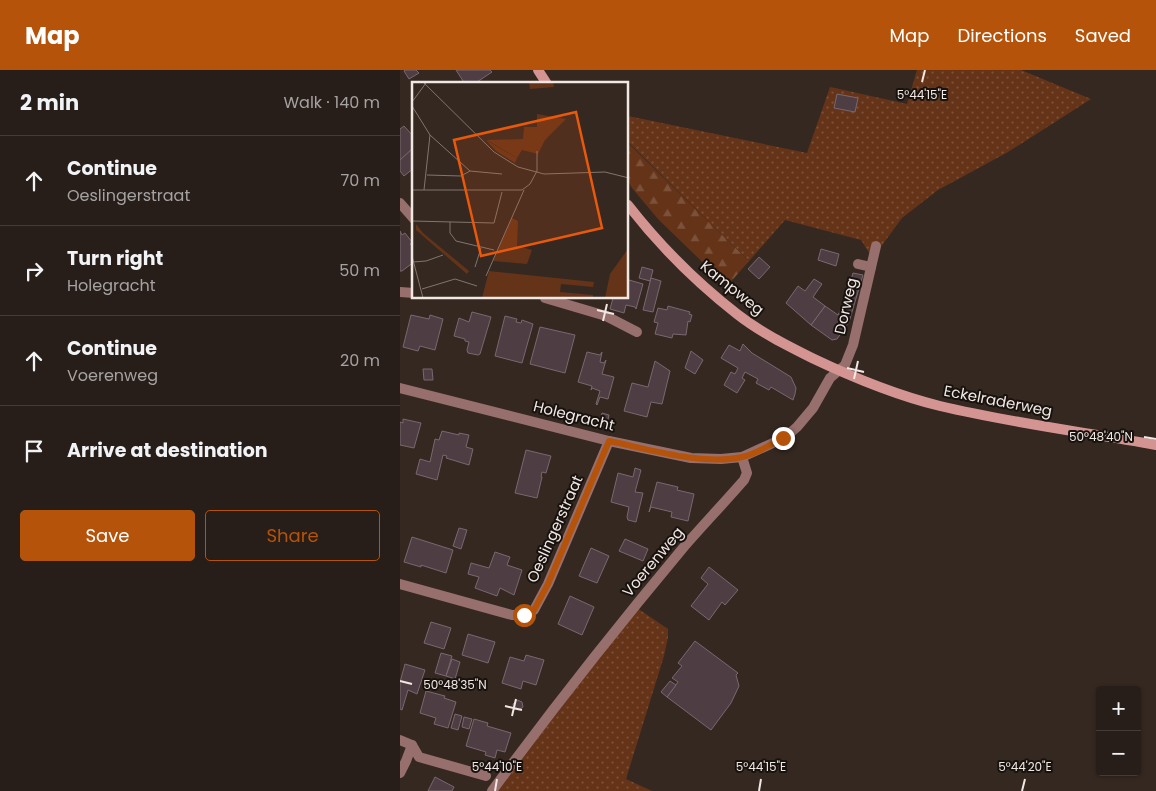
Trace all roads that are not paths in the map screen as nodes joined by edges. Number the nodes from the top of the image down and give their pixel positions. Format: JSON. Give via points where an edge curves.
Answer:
{"nodes":[{"id":1,"x":538,"y":70,"type":"edge"},
{"id":2,"x":546,"y":82,"type":"edge"},
{"id":3,"x":400,"y":203,"type":"edge"},
{"id":4,"x":629,"y":206,"type":"edge"},
{"id":5,"x":412,"y":217,"type":"edge"},
{"id":6,"x":876,"y":246,"type":"dead end"},
{"id":7,"x":858,"y":264,"type":"dead end"},
{"id":8,"x":871,"y":267,"type":"junction"},
{"id":9,"x":548,"y":299,"type":"edge"},
{"id":10,"x":637,"y":332,"type":"dead end"},
{"id":11,"x":838,"y":370,"type":"junction"},
{"id":12,"x":400,"y":388,"type":"edge"},
{"id":13,"x":609,"y":441,"type":"junction"},
{"id":14,"x":1156,"y":445,"type":"edge"},
{"id":15,"x":742,"y":457,"type":"junction"},
{"id":16,"x":400,"y":584,"type":"edge"},
{"id":17,"x":400,"y":740,"type":"edge"},
{"id":18,"x":412,"y":745,"type":"junction"},
{"id":19,"x":400,"y":773,"type":"edge"},
{"id":20,"x":486,"y":776,"type":"dead end"},
{"id":21,"x":492,"y":791,"type":"edge"}],
"edges":[{"from":1,"to":2,"type":"main road"},
{"from":3,"to":5,"type":"street"},
{"from":4,"to":11,"type":"main road","name":"Kampweg","via":[[682,266],[738,315],[791,348]]},
{"from":6,"to":8,"type":"street","name":"Dorweg"},
{"from":7,"to":8,"type":"street"},
{"from":8,"to":11,"type":"street","name":"Dorweg","via":[[853,345],[845,365]]},
{"from":9,"to":10,"type":"street","via":[[606,316]]},
{"from":11,"to":14,"type":"main road","name":"Eckelraderweg","via":[[888,391],[940,406]]},
{"from":11,"to":15,"type":"street","via":[[797,427],[775,442]]},
{"from":12,"to":13,"type":"street","name":"Holegracht"},
{"from":13,"to":15,"type":"street","name":"Holegracht","via":[[692,458]]},
{"from":13,"to":16,"type":"street","name":"Oeslingerstraat","via":[[534,610],[524,615],[512,615]]},
{"from":15,"to":21,"type":"street","name":"Voerenweg","via":[[747,473],[744,480],[602,647]]},
{"from":17,"to":18,"type":"street"},
{"from":18,"to":19,"type":"street"},
{"from":18,"to":20,"type":"street","via":[[419,757]]}]}
